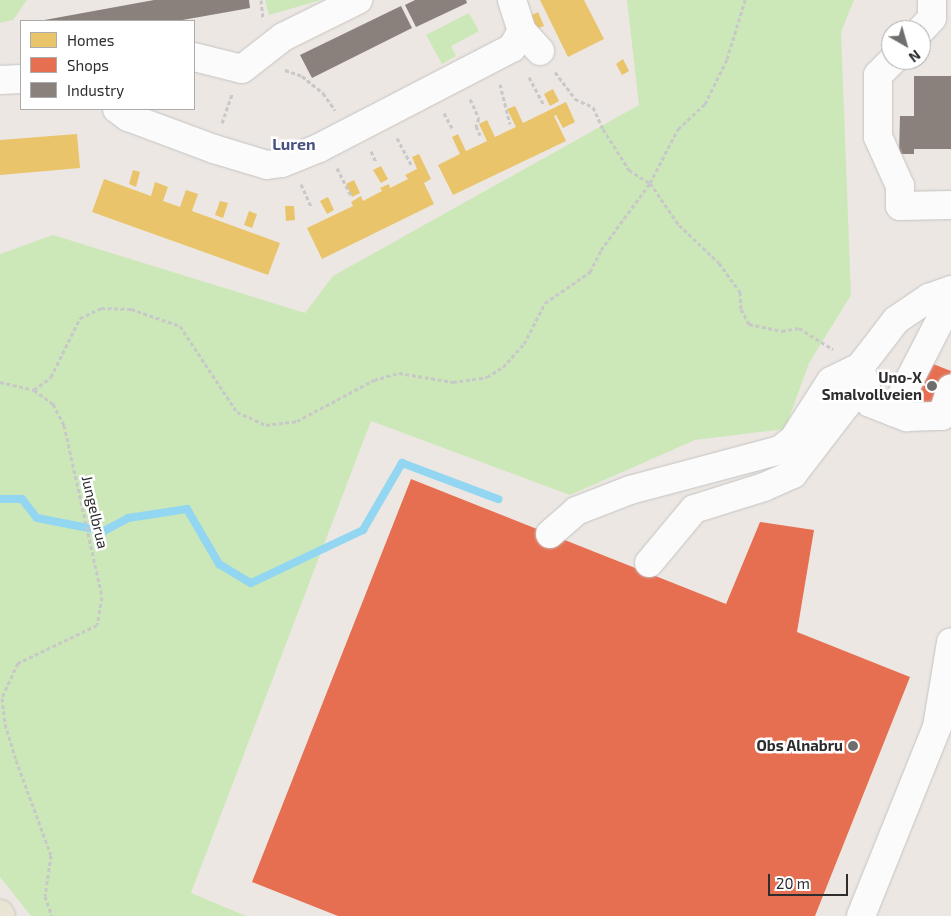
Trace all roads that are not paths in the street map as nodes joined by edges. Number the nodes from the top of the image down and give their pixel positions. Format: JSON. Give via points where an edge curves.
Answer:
{"nodes":[{"id":1,"x":358,"y":0,"type":"edge"},
{"id":2,"x":512,"y":0,"type":"edge"},
{"id":3,"x":932,"y":0,"type":"edge"},
{"id":4,"x":930,"y":20,"type":"edge"},
{"id":5,"x":522,"y":31,"type":"junction"},
{"id":6,"x":540,"y":52,"type":"road end"},
{"id":7,"x":195,"y":57,"type":"edge"},
{"id":8,"x":883,"y":70,"type":"edge"},
{"id":9,"x":20,"y":79,"type":"edge"},
{"id":10,"x":0,"y":80,"type":"edge"},
{"id":11,"x":119,"y":110,"type":"edge"},
{"id":12,"x":951,"y":205,"type":"edge"},
{"id":13,"x":947,"y":297,"type":"edge"},
{"id":14,"x":951,"y":336,"type":"edge"},
{"id":15,"x":860,"y":367,"type":"junction"},
{"id":16,"x":951,"y":388,"type":"edge"},
{"id":17,"x":894,"y":412,"type":"junction"},
{"id":18,"x":550,"y":534,"type":"dead end"},
{"id":19,"x":649,"y":562,"type":"dead end"},
{"id":20,"x":951,"y":642,"type":"edge"},
{"id":21,"x":861,"y":916,"type":"edge"}],
"edges":[{"from":1,"to":7,"type":"street","via":[[283,37],[242,69]]},
{"from":2,"to":5,"type":"street"},
{"from":3,"to":4,"type":"street"},
{"from":5,"to":6,"type":"street"},
{"from":5,"to":11,"type":"street","via":[[512,48],[489,61],[292,161],[267,165],[135,120]]},
{"from":8,"to":12,"type":"street","via":[[878,75],[878,137],[900,186],[900,206]]},
{"from":9,"to":10,"type":"street"},
{"from":13,"to":14,"type":"street"},
{"from":13,"to":15,"type":"street","via":[[896,320]]},
{"from":13,"to":17,"type":"street"},
{"from":15,"to":17,"type":"street","via":[[870,403]]},
{"from":15,"to":18,"type":"street","via":[[832,381],[793,440],[780,450],[630,490],[576,511]]},
{"from":15,"to":19,"type":"street","via":[[847,404],[793,474],[764,487],[694,508]]},
{"from":16,"to":17,"type":"street","via":[[942,416],[907,417]]},
{"from":20,"to":21,"type":"street","via":[[937,727]]}]}
